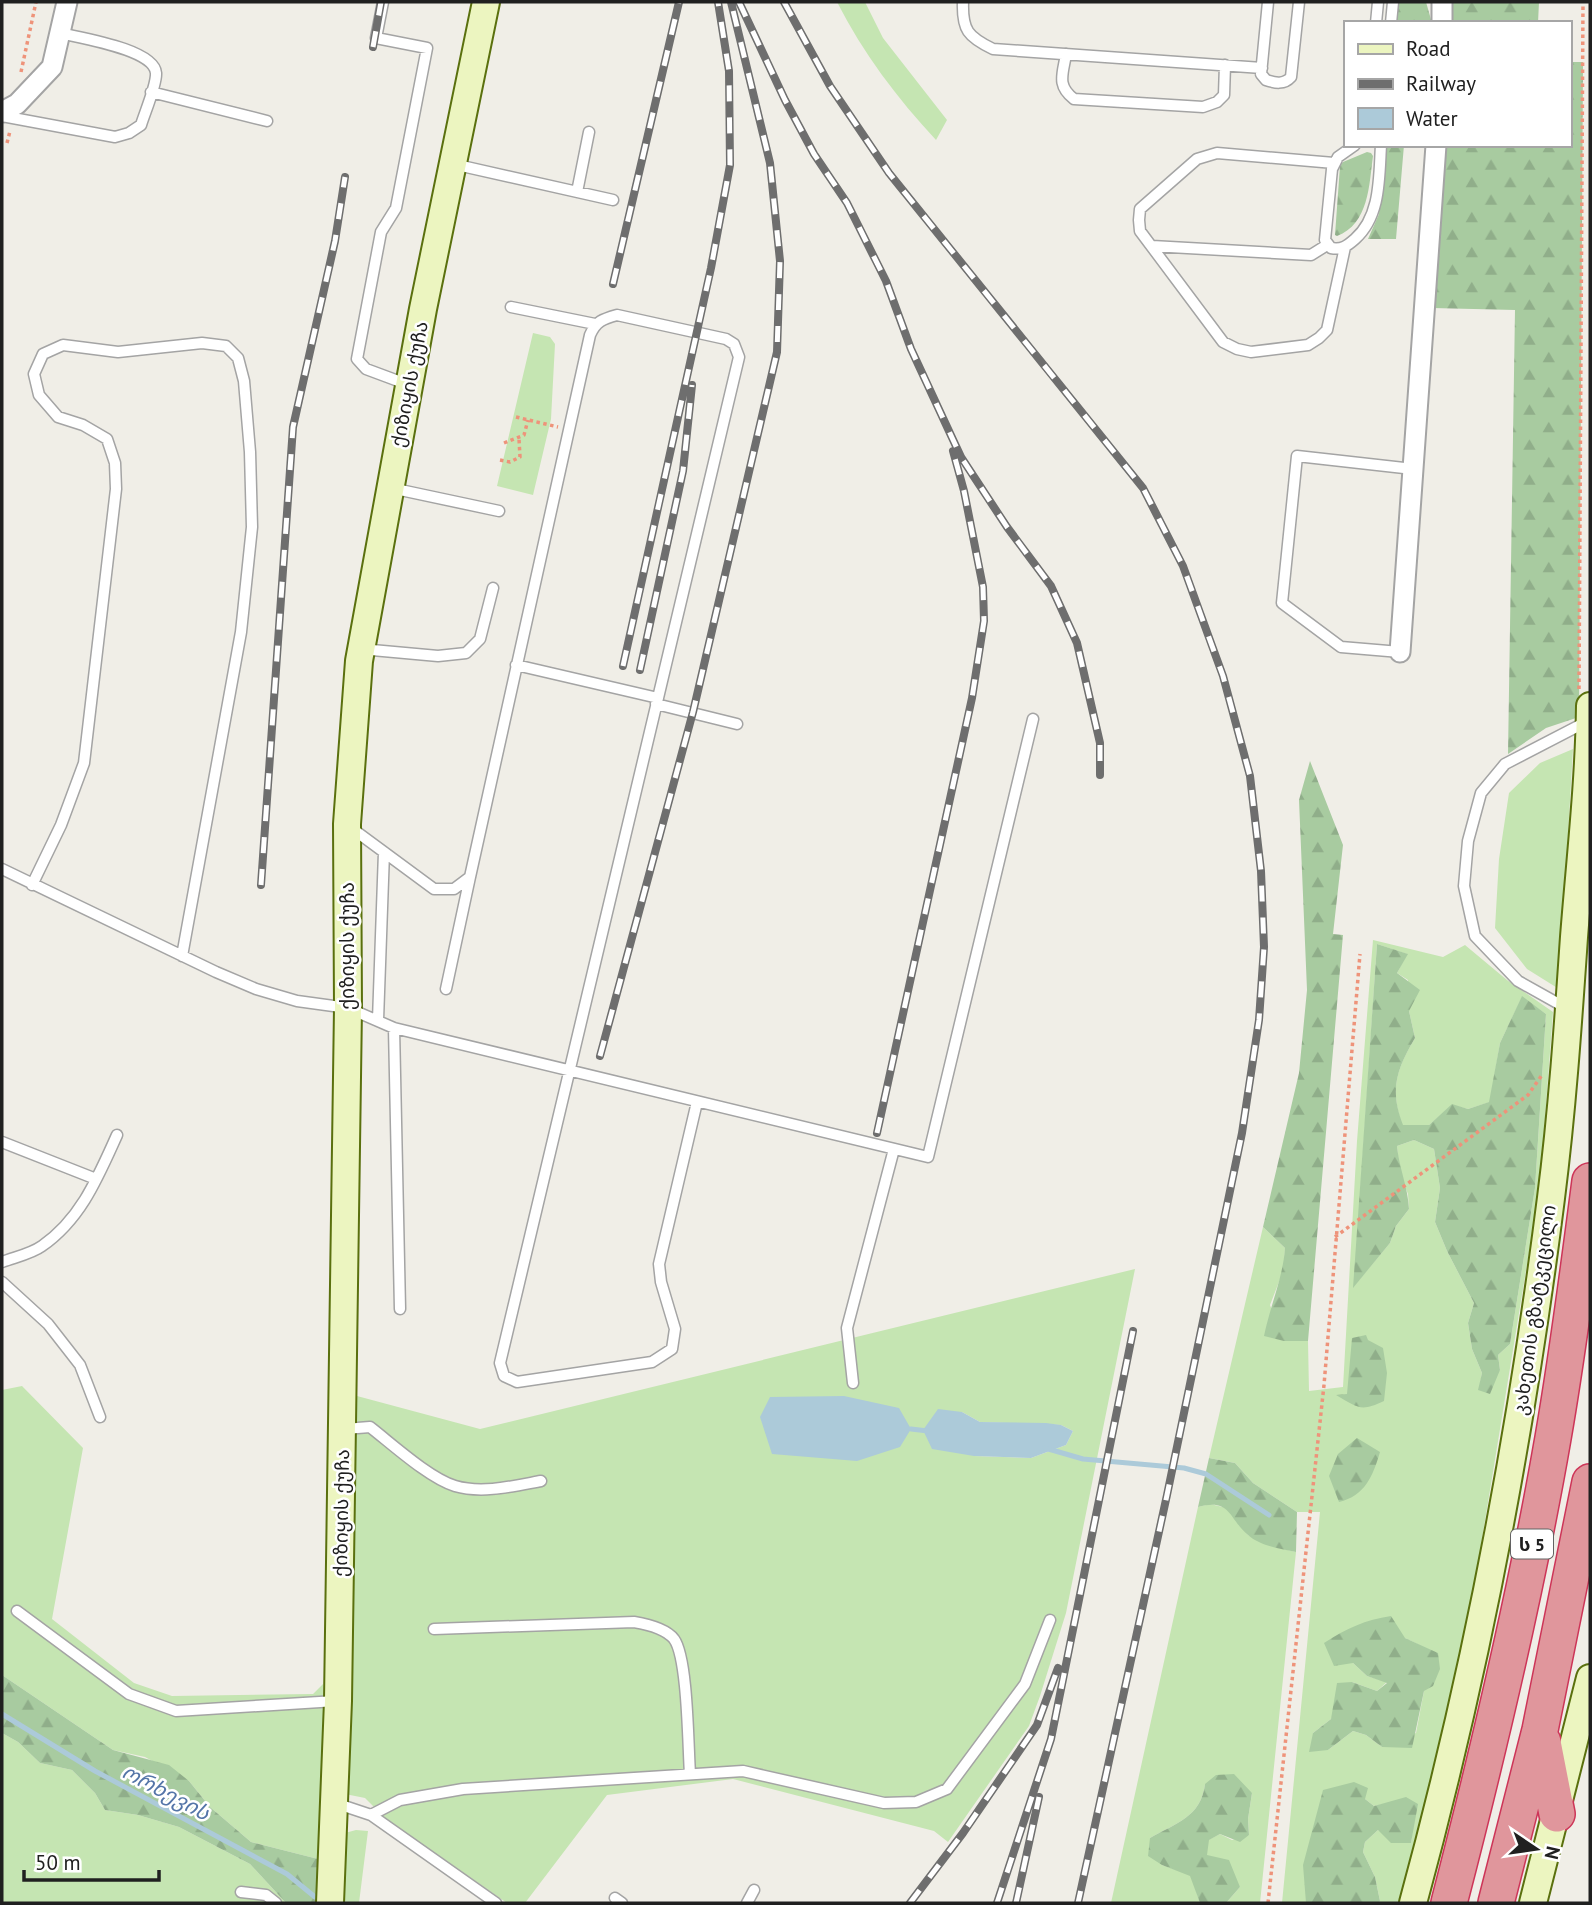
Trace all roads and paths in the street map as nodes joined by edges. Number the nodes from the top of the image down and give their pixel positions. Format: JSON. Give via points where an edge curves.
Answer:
{"nodes":[{"id":1,"x":67,"y":2,"type":"edge"},
{"id":2,"x":383,"y":2,"type":"edge"},
{"id":3,"x":486,"y":2,"type":"edge"},
{"id":4,"x":963,"y":2,"type":"edge"},
{"id":5,"x":1268,"y":2,"type":"edge"},
{"id":6,"x":1299,"y":2,"type":"edge"},
{"id":7,"x":1378,"y":2,"type":"edge"},
{"id":8,"x":1393,"y":2,"type":"edge"},
{"id":9,"x":1442,"y":2,"type":"edge"},
{"id":10,"x":1583,"y":2,"type":"edge"},
{"id":11,"x":1376,"y":21,"type":"edge"},
{"id":12,"x":1391,"y":21,"type":"edge"},
{"id":13,"x":1442,"y":21,"type":"edge"},
{"id":14,"x":60,"y":33,"type":"junction"},
{"id":15,"x":1066,"y":54,"type":"junction"},
{"id":16,"x":1225,"y":65,"type":"junction"},
{"id":17,"x":1262,"y":68,"type":"junction"},
{"id":18,"x":151,"y":92,"type":"junction"},
{"id":19,"x":2,"y":114,"type":"edge"},
{"id":20,"x":267,"y":121,"type":"dead end"},
{"id":21,"x":589,"y":132,"type":"dead end"},
{"id":22,"x":1352,"y":147,"type":"edge"},
{"id":23,"x":1381,"y":147,"type":"edge"},
{"id":24,"x":1436,"y":147,"type":"edge"},
{"id":25,"x":1334,"y":163,"type":"junction"},
{"id":26,"x":453,"y":164,"type":"junction"},
{"id":27,"x":577,"y":192,"type":"junction"},
{"id":28,"x":613,"y":200,"type":"dead end"},
{"id":29,"x":1327,"y":245,"type":"junction"},
{"id":30,"x":1152,"y":246,"type":"junction"},
{"id":31,"x":1345,"y":247,"type":"junction"},
{"id":32,"x":511,"y":307,"type":"dead end"},
{"id":33,"x":595,"y":324,"type":"junction"},
{"id":34,"x":409,"y":385,"type":"junction"},
{"id":35,"x":516,"y":417,"type":"dead end"},
{"id":36,"x":528,"y":420,"type":"junction"},
{"id":37,"x":569,"y":430,"type":"junction"},
{"id":38,"x":519,"y":439,"type":"junction"},
{"id":39,"x":504,"y":443,"type":"dead end"},
{"id":40,"x":500,"y":460,"type":"dead end"},
{"id":41,"x":1413,"y":469,"type":"junction"},
{"id":42,"x":390,"y":488,"type":"junction"},
{"id":43,"x":499,"y":511,"type":"dead end"},
{"id":44,"x":493,"y":588,"type":"dead end"},
{"id":45,"x":360,"y":649,"type":"junction"},
{"id":46,"x":1400,"y":652,"type":"joint"},
{"id":47,"x":516,"y":665,"type":"junction"},
{"id":48,"x":657,"y":701,"type":"junction"},
{"id":49,"x":1586,"y":718,"type":"edge"},
{"id":50,"x":1033,"y":719,"type":"dead end"},
{"id":51,"x":737,"y":724,"type":"dead end"},
{"id":52,"x":347,"y":824,"type":"junction"},
{"id":53,"x":384,"y":852,"type":"junction"},
{"id":54,"x":2,"y":869,"type":"edge"},
{"id":55,"x":470,"y":877,"type":"junction"},
{"id":56,"x":32,"y":885,"type":"junction"},
{"id":57,"x":1360,"y":954,"type":"dead end"},
{"id":58,"x":182,"y":956,"type":"junction"},
{"id":59,"x":446,"y":989,"type":"dead end"},
{"id":60,"x":348,"y":1007,"type":"junction"},
{"id":61,"x":1569,"y":1010,"type":"junction"},
{"id":62,"x":378,"y":1020,"type":"junction"},
{"id":63,"x":394,"y":1028,"type":"junction"},
{"id":64,"x":1567,"y":1040,"type":"junction"},
{"id":65,"x":569,"y":1071,"type":"junction"},
{"id":66,"x":697,"y":1102,"type":"junction"},
{"id":67,"x":117,"y":1135,"type":"dead end"},
{"id":68,"x":2,"y":1142,"type":"edge"},
{"id":69,"x":894,"y":1149,"type":"junction"},
{"id":70,"x":96,"y":1179,"type":"junction"},
{"id":71,"x":1590,"y":1181,"type":"edge"},
{"id":72,"x":1335,"y":1237,"type":"junction"},
{"id":73,"x":2,"y":1262,"type":"edge"},
{"id":74,"x":2,"y":1282,"type":"edge"},
{"id":75,"x":400,"y":1309,"type":"dead end"},
{"id":76,"x":853,"y":1383,"type":"dead end"},
{"id":77,"x":100,"y":1417,"type":"dead end"},
{"id":78,"x":342,"y":1429,"type":"junction"},
{"id":79,"x":541,"y":1481,"type":"dead end"},
{"id":80,"x":1590,"y":1482,"type":"edge"},
{"id":81,"x":18,"y":1611,"type":"dead end"},
{"id":82,"x":1050,"y":1620,"type":"dead end"},
{"id":83,"x":434,"y":1629,"type":"dead end"},
{"id":84,"x":1590,"y":1678,"type":"edge"},
{"id":85,"x":338,"y":1701,"type":"junction"},
{"id":86,"x":1541,"y":1730,"type":"junction"},
{"id":87,"x":690,"y":1774,"type":"junction"},
{"id":88,"x":335,"y":1803,"type":"junction"},
{"id":89,"x":1557,"y":1814,"type":"junction"},
{"id":90,"x":371,"y":1815,"type":"junction"},
{"id":91,"x":754,"y":1890,"type":"dead end"},
{"id":92,"x":242,"y":1892,"type":"dead end"},
{"id":93,"x":276,"y":1903,"type":"edge"},
{"id":94,"x":330,"y":1903,"type":"edge"},
{"id":95,"x":496,"y":1903,"type":"edge"},
{"id":96,"x":747,"y":1903,"type":"edge"},
{"id":97,"x":1268,"y":1903,"type":"edge"},
{"id":98,"x":1413,"y":1903,"type":"edge"},
{"id":99,"x":1449,"y":1903,"type":"edge"},
{"id":100,"x":1496,"y":1903,"type":"edge"},
{"id":101,"x":1533,"y":1903,"type":"edge"}],
"edges":[{"from":1,"to":14,"type":"street"},
{"from":2,"to":34,"type":"lane","via":[[376,38],[427,48],[396,208],[381,232],[357,359],[366,369]]},
{"from":3,"to":26,"type":"street","name":"ქიზიყის ქუჩა"},
{"from":4,"to":15,"type":"lane","via":[[962,22],[974,40],[993,49]]},
{"from":5,"to":17,"type":"lane"},
{"from":6,"to":17,"type":"lane","via":[[1291,77],[1279,83],[1266,80]]},
{"from":7,"to":11,"type":"lane"},
{"from":8,"to":12,"type":"lane"},
{"from":9,"to":13,"type":"street"},
{"from":10,"to":49,"type":"path"},
{"from":14,"to":18,"type":"lane","via":[[139,54],[153,63],[156,74]]},
{"from":14,"to":19,"type":"street","via":[[52,67]]},
{"from":15,"to":16,"type":"lane"},
{"from":15,"to":16,"type":"lane","via":[[1062,84],[1074,99],[1203,107],[1224,95]]},
{"from":16,"to":17,"type":"lane"},
{"from":18,"to":19,"type":"lane","via":[[141,125],[115,137]]},
{"from":18,"to":20,"type":"lane"},
{"from":21,"to":27,"type":"lane"},
{"from":22,"to":25,"type":"lane"},
{"from":23,"to":31,"type":"lane","via":[[1373,214],[1368,226]]},
{"from":24,"to":41,"type":"street"},
{"from":25,"to":29,"type":"lane"},
{"from":25,"to":30,"type":"lane","via":[[1217,153],[1197,159],[1140,209],[1140,231]]},
{"from":26,"to":27,"type":"lane"},
{"from":26,"to":34,"type":"street","name":"ქიზიყის ქუჩა"},
{"from":27,"to":28,"type":"lane"},
{"from":29,"to":30,"type":"lane","via":[[1311,255]]},
{"from":29,"to":31,"type":"lane"},
{"from":30,"to":31,"type":"lane","via":[[1223,342],[1251,352],[1308,345],[1327,330]]},
{"from":32,"to":33,"type":"lane"},
{"from":33,"to":37,"type":"lane"},
{"from":33,"to":48,"type":"lane","via":[[617,315],[705,334],[734,344],[739,357]]},
{"from":34,"to":42,"type":"street","name":"ქიზიყის ქუჩა"},
{"from":35,"to":36,"type":"path"},
{"from":36,"to":37,"type":"path"},
{"from":36,"to":38,"type":"path"},
{"from":37,"to":47,"type":"lane"},
{"from":38,"to":39,"type":"path"},
{"from":38,"to":40,"type":"path","via":[[520,457],[510,463]]},
{"from":41,"to":46,"type":"street"},
{"from":41,"to":46,"type":"lane","via":[[1297,456],[1282,603],[1341,647]]},
{"from":42,"to":43,"type":"lane"},
{"from":42,"to":45,"type":"street","name":"ქიზიყის ქუჩა"},
{"from":44,"to":45,"type":"lane","via":[[480,639],[466,653],[438,656]]},
{"from":45,"to":52,"type":"street","name":"ქიზიყის ქუჩა"},
{"from":47,"to":48,"type":"lane"},
{"from":47,"to":55,"type":"lane"},
{"from":48,"to":51,"type":"lane"},
{"from":48,"to":65,"type":"lane"},
{"from":49,"to":61,"type":"street","name":"კახეთის გზატკეცილი"},
{"from":49,"to":61,"type":"lane","via":[[1505,764],[1481,793],[1468,841],[1464,886],[1475,936],[1518,981]]},
{"from":50,"to":69,"type":"lane","via":[[928,1157]]},
{"from":52,"to":53,"type":"lane"},
{"from":52,"to":60,"type":"street","name":"ქიზიყის ქუჩა"},
{"from":53,"to":55,"type":"lane","via":[[434,889],[454,890]]},
{"from":53,"to":62,"type":"lane"},
{"from":54,"to":56,"type":"lane"},
{"from":55,"to":59,"type":"lane"},
{"from":56,"to":58,"type":"lane"},
{"from":56,"to":58,"type":"lane","via":[[84,762],[116,489],[115,463],[107,439],[58,417],[39,396],[34,374],[43,354],[63,345],[118,352],[202,343],[226,346],[238,358],[244,381],[252,527],[241,632]]},
{"from":57,"to":72,"type":"path"},
{"from":58,"to":60,"type":"lane","via":[[256,989],[297,1001]]},
{"from":60,"to":62,"type":"lane"},
{"from":60,"to":78,"type":"street","name":"ქიზიყის ქუჩა"},
{"from":61,"to":64,"type":"street","name":"კახეთის გზატკეცილი"},
{"from":62,"to":63,"type":"lane"},
{"from":63,"to":65,"type":"lane"},
{"from":63,"to":75,"type":"lane"},
{"from":64,"to":72,"type":"path","via":[[1528,1095]]},
{"from":64,"to":98,"type":"street","name":"კახეთის გზატკეცილი","via":[[1526,1376],[1486,1602]]},
{"from":65,"to":66,"type":"lane"},
{"from":65,"to":66,"type":"lane","via":[[500,1363],[504,1376],[517,1382],[652,1362],[672,1349],[676,1329],[659,1264]]},
{"from":66,"to":69,"type":"lane"},
{"from":67,"to":70,"type":"lane"},
{"from":68,"to":70,"type":"lane"},
{"from":69,"to":76,"type":"lane","via":[[847,1328]]},
{"from":70,"to":73,"type":"lane","via":[[73,1219],[40,1247]]},
{"from":71,"to":99,"type":"highway","name":"კახეთის გზატკეცილი","number":"ს 5","via":[[1553,1440],[1495,1725]]},
{"from":72,"to":97,"type":"path","via":[[1320,1427]]},
{"from":74,"to":77,"type":"lane","via":[[48,1324],[80,1365]]},
{"from":78,"to":79,"type":"lane","via":[[370,1427],[418,1465],[455,1486],[491,1489]]},
{"from":78,"to":85,"type":"street","name":"ქიზიყის ქუჩა"},
{"from":80,"to":86,"type":"highway","number":"ს 5"},
{"from":81,"to":85,"type":"lane","via":[[129,1694],[176,1711]]},
{"from":82,"to":87,"type":"lane","via":[[1025,1684],[947,1789],[936,1794],[916,1802],[884,1804],[743,1771]]},
{"from":83,"to":87,"type":"lane","via":[[634,1622],[673,1638],[682,1657]]},
{"from":84,"to":89,"type":"street","via":[[1578,1747]]},
{"from":85,"to":88,"type":"street","name":"ქიზიყის ქუჩა"},
{"from":86,"to":89,"type":"highway"},
{"from":86,"to":100,"type":"highway","number":"ს 5"},
{"from":87,"to":90,"type":"lane","via":[[463,1789],[400,1800]]},
{"from":88,"to":90,"type":"lane"},
{"from":88,"to":94,"type":"street","name":"ქიზიყის ქუჩა"},
{"from":89,"to":101,"type":"street"},
{"from":90,"to":95,"type":"lane"},
{"from":91,"to":96,"type":"lane"},
{"from":92,"to":93,"type":"lane","via":[[266,1895]]}]}
